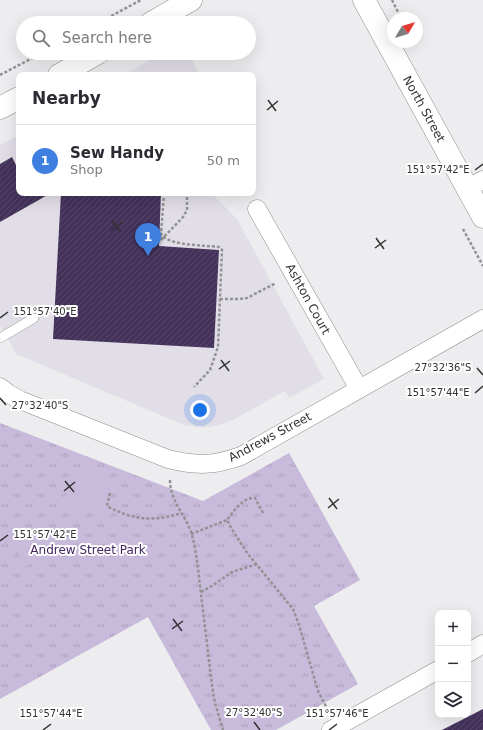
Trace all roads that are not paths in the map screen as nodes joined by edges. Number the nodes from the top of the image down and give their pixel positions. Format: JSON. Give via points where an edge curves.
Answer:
{"nodes":[{"id":1,"x":191,"y":0,"type":"edge"},
{"id":2,"x":364,"y":0,"type":"edge"},
{"id":3,"x":163,"y":16,"type":"edge"},
{"id":4,"x":86,"y":60,"type":"edge"},
{"id":5,"x":64,"y":72,"type":"edge"},
{"id":6,"x":16,"y":100,"type":"edge"},
{"id":7,"x":0,"y":108,"type":"edge"},
{"id":8,"x":475,"y":184,"type":"edge"},
{"id":9,"x":257,"y":209,"type":"dead end"},
{"id":10,"x":483,"y":218,"type":"edge"},
{"id":11,"x":34,"y":318,"type":"dead end"},
{"id":12,"x":483,"y":319,"type":"edge"},
{"id":13,"x":0,"y":338,"type":"edge"},
{"id":14,"x":0,"y":387,"type":"edge"},
{"id":15,"x":359,"y":389,"type":"junction"},
{"id":16,"x":483,"y":644,"type":"edge"},
{"id":17,"x":471,"y":651,"type":"edge"},
{"id":18,"x":435,"y":672,"type":"edge"},
{"id":19,"x":334,"y":728,"type":"edge"}],
"edges":[{"from":1,"to":3,"type":"street"},
{"from":2,"to":8,"type":"street","name":"North Street"},
{"from":4,"to":5,"type":"street"},
{"from":6,"to":7,"type":"street"},
{"from":8,"to":10,"type":"street","name":"North Street"},
{"from":9,"to":15,"type":"street","name":"Ashton Court"},
{"from":11,"to":13,"type":"lane"},
{"from":12,"to":15,"type":"street","name":"Andrews Street"},
{"from":14,"to":15,"type":"street","name":"Andrews Street","via":[[20,400],[173,460],[198,465],[214,464],[234,458]]},
{"from":16,"to":17,"type":"street"},
{"from":18,"to":19,"type":"street"}]}
